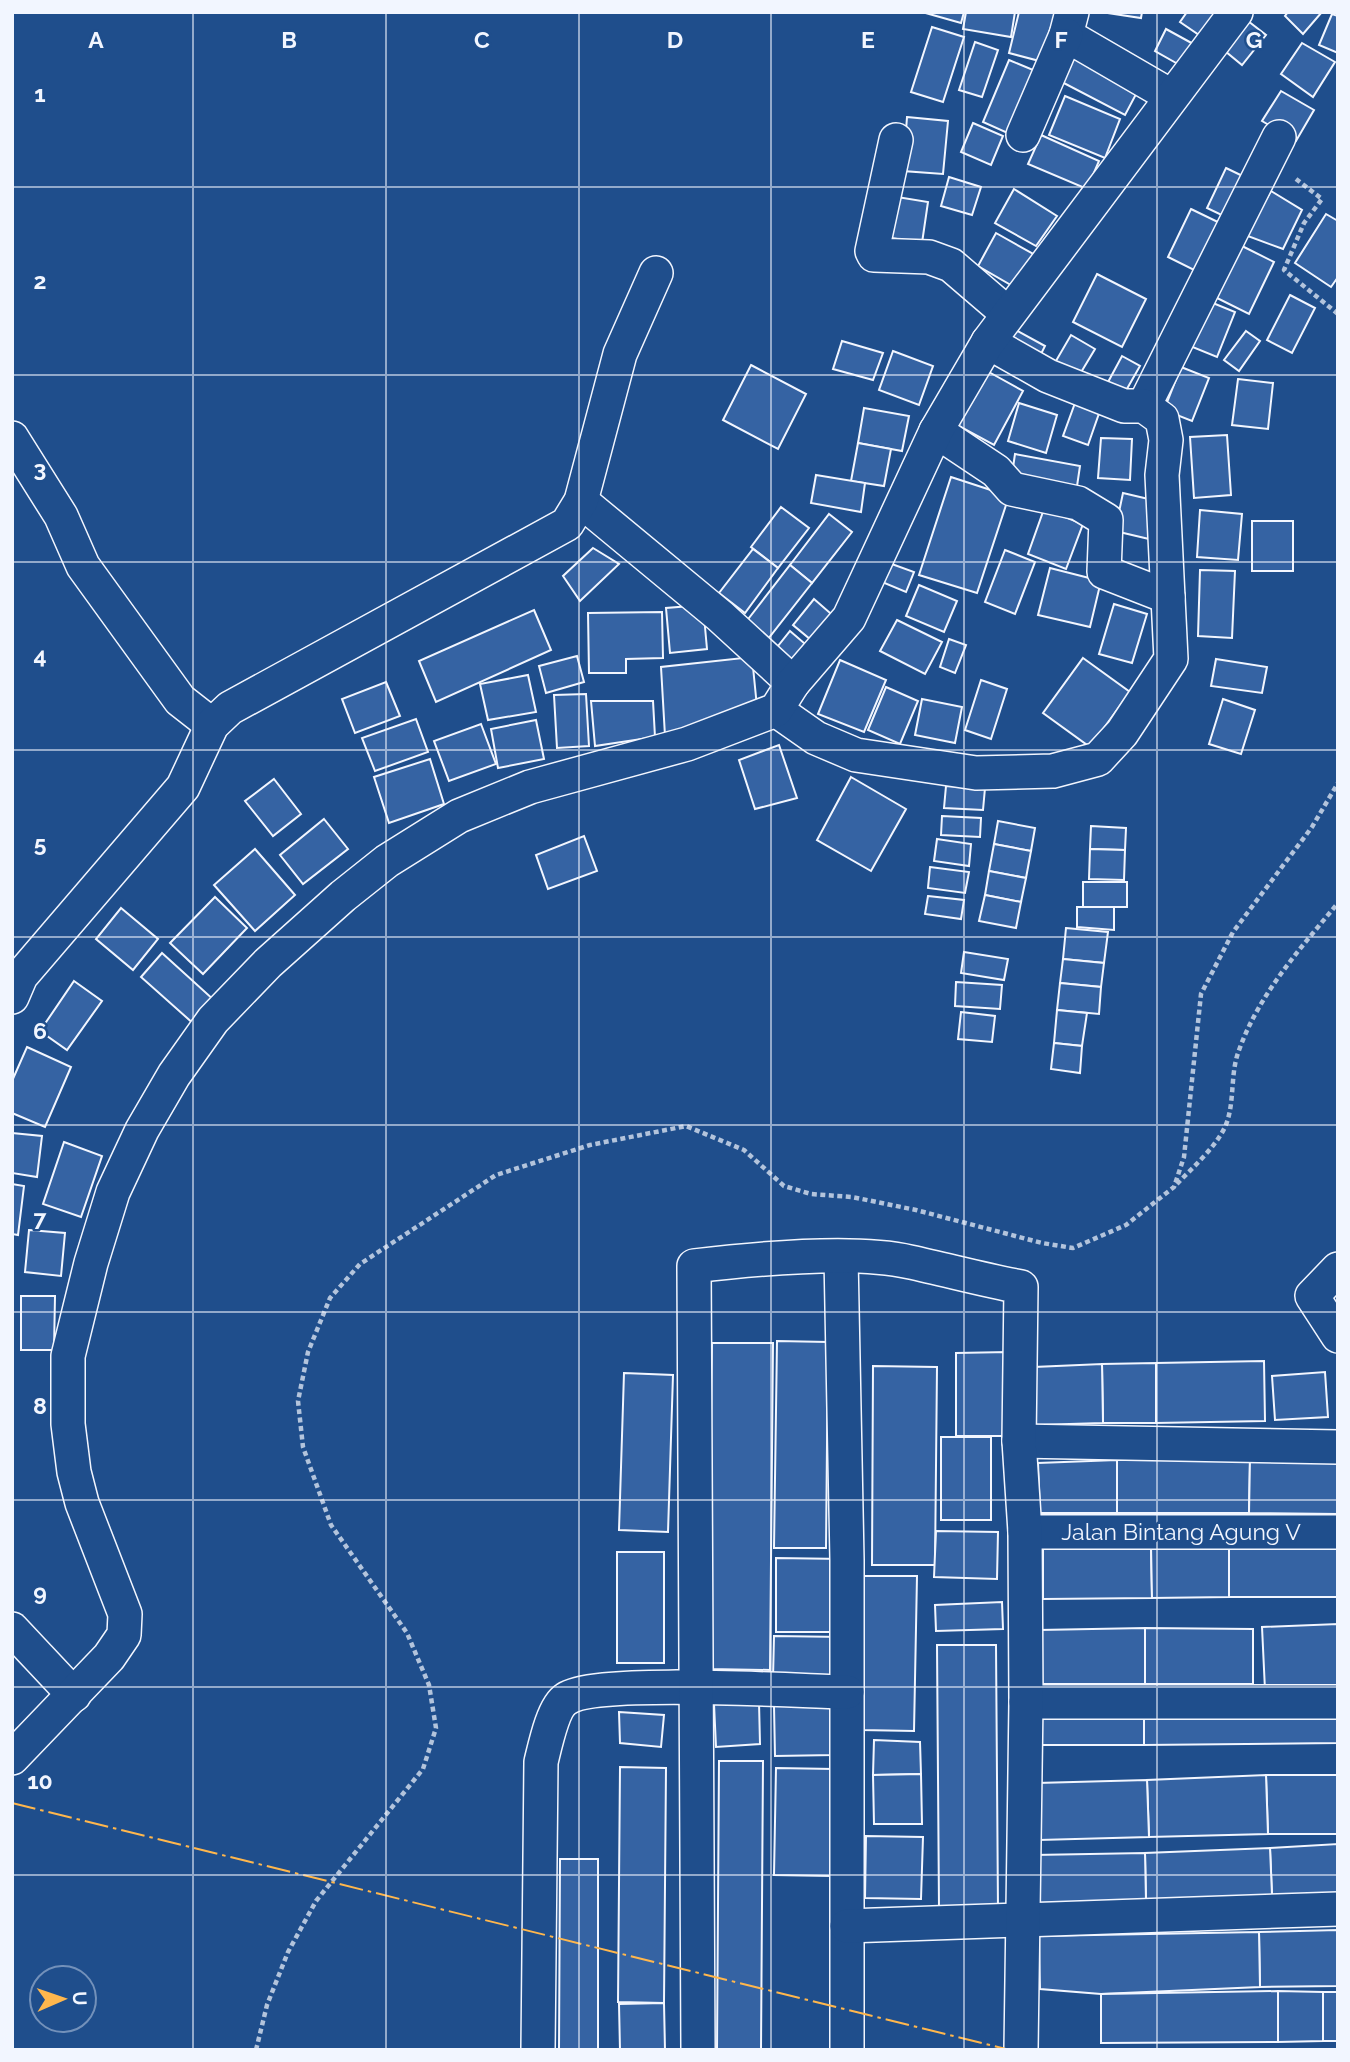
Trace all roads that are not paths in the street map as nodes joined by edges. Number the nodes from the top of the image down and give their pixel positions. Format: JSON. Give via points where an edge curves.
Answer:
{"nodes":[{"id":1,"x":1236,"y":12,"type":"edge"},
{"id":2,"x":1069,"y":24,"type":"edge"},
{"id":3,"x":1171,"y":96,"type":"junction"},
{"id":4,"x":1023,"y":135,"type":"dead end"},
{"id":5,"x":896,"y":140,"type":"dead end"},
{"id":6,"x":1274,"y":149,"type":"road end"},
{"id":7,"x":656,"y":273,"type":"dead end"},
{"id":8,"x":1007,"y":313,"type":"junction"},
{"id":9,"x":988,"y":342,"type":"junction"},
{"id":10,"x":1144,"y":406,"type":"junction"},
{"id":11,"x":936,"y":431,"type":"junction"},
{"id":12,"x":12,"y":438,"type":"edge"},
{"id":13,"x":581,"y":501,"type":"junction"},
{"id":14,"x":1168,"y":597,"type":"junction"},
{"id":15,"x":784,"y":697,"type":"junction"},
{"id":16,"x":212,"y":725,"type":"junction"},
{"id":17,"x":12,"y":997,"type":"edge"},
{"id":18,"x":841,"y":1257,"type":"junction"},
{"id":19,"x":1338,"y":1269,"type":"edge"},
{"id":20,"x":1338,"y":1336,"type":"edge"},
{"id":21,"x":1019,"y":1441,"type":"junction"},
{"id":22,"x":1338,"y":1447,"type":"edge"},
{"id":23,"x":1025,"y":1532,"type":"junction"},
{"id":24,"x":1338,"y":1532,"type":"edge"},
{"id":25,"x":12,"y":1629,"type":"edge"},
{"id":26,"x":695,"y":1688,"type":"junction"},
{"id":27,"x":847,"y":1692,"type":"junction"},
{"id":28,"x":74,"y":1695,"type":"junction"},
{"id":29,"x":1026,"y":1702,"type":"junction"},
{"id":30,"x":1338,"y":1702,"type":"edge"},
{"id":31,"x":12,"y":1758,"type":"edge"},
{"id":32,"x":1338,"y":1909,"type":"edge"},
{"id":33,"x":1022,"y":1922,"type":"junction"},
{"id":34,"x":847,"y":1926,"type":"junction"},
{"id":35,"x":538,"y":2050,"type":"edge"},
{"id":36,"x":698,"y":2050,"type":"edge"},
{"id":37,"x":847,"y":2050,"type":"edge"},
{"id":38,"x":1021,"y":2050,"type":"edge"}],
"edges":[{"from":1,"to":3,"type":"street"},
{"from":2,"to":3,"type":"street"},
{"from":2,"to":4,"type":"street"},
{"from":3,"to":8,"type":"street"},
{"from":5,"to":8,"type":"street","via":[[874,255],[929,257],[951,265]]},
{"from":6,"to":10,"type":"street"},
{"from":7,"to":13,"type":"street","via":[[621,354]]},
{"from":8,"to":9,"type":"street"},
{"from":9,"to":10,"type":"street","via":[[1048,376],[1124,406]]},
{"from":9,"to":11,"type":"street"},
{"from":10,"to":14,"type":"street","via":[[1162,419],[1166,440],[1162,475]]},
{"from":11,"to":14,"type":"street","via":[[996,471],[1012,489],[1078,503],[1106,520],[1104,572]]},
{"from":11,"to":15,"type":"street","via":[[849,618]]},
{"from":12,"to":16,"type":"street","via":[[61,516],[83,566],[180,700]]},
{"from":13,"to":15,"type":"street","via":[[720,616]]},
{"from":13,"to":16,"type":"street","via":[[567,524],[230,708]]},
{"from":14,"to":15,"type":"street","via":[[1171,660],[1122,733],[1098,759],[1073,767],[975,773],[856,755],[816,738]]},
{"from":15,"to":28,"type":"street","via":[[687,744],[530,788],[459,816],[387,860],[343,896],[212,1020],[168,1086],[113,1192],[68,1356],[68,1424],[74,1472],[125,1614],[124,1635]]},
{"from":16,"to":17,"type":"street","via":[[183,787],[21,976]]},
{"from":18,"to":21,"type":"street","via":[[909,1261],[1021,1287]]},
{"from":18,"to":26,"type":"street","via":[[694,1266]]},
{"from":18,"to":27,"type":"street"},
{"from":19,"to":20,"type":"street","via":[[1312,1296]]},
{"from":21,"to":22,"type":"street"},
{"from":21,"to":23,"type":"street"},
{"from":23,"to":24,"type":"street","name":"Jalan Bintang Agung V"},
{"from":23,"to":29,"type":"street"},
{"from":25,"to":28,"type":"street"},
{"from":26,"to":27,"type":"street"},
{"from":26,"to":35,"type":"street","via":[[582,1690],[564,1700],[549,1731],[541,1762]]},
{"from":26,"to":36,"type":"street"},
{"from":27,"to":34,"type":"street"},
{"from":28,"to":31,"type":"street"},
{"from":29,"to":30,"type":"street"},
{"from":29,"to":33,"type":"street"},
{"from":32,"to":33,"type":"street"},
{"from":33,"to":34,"type":"street"},
{"from":33,"to":38,"type":"street"},
{"from":34,"to":37,"type":"street"}]}
